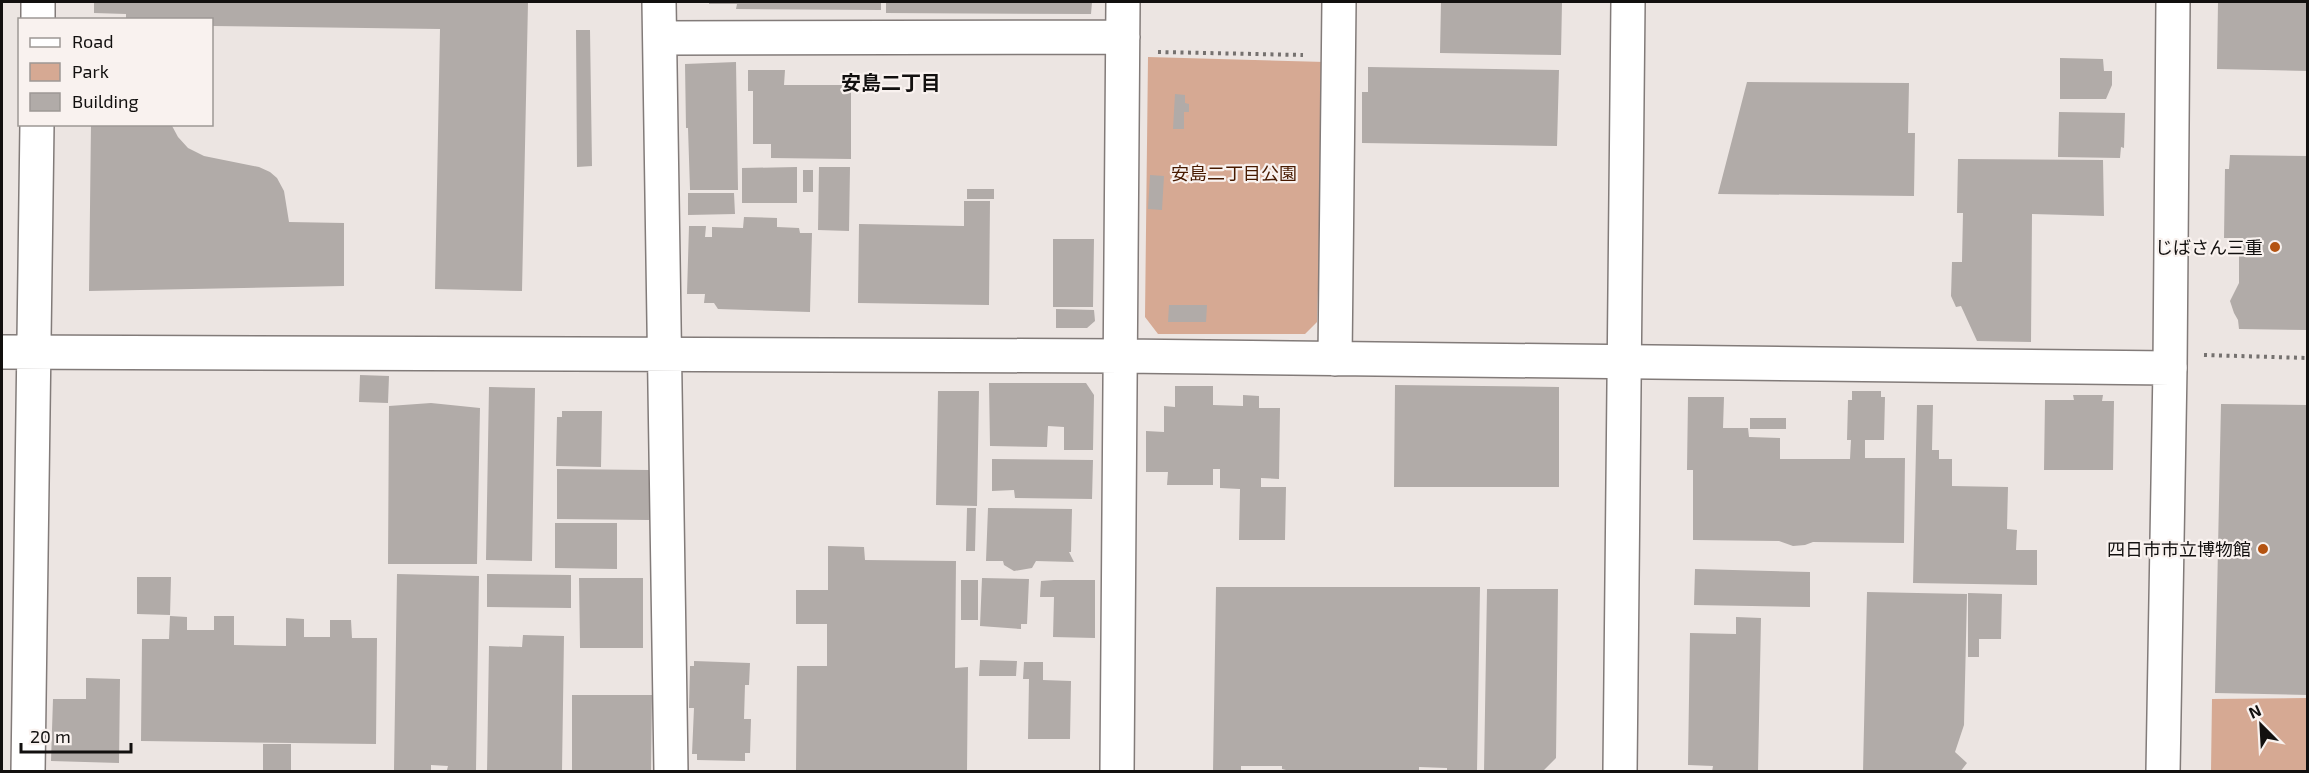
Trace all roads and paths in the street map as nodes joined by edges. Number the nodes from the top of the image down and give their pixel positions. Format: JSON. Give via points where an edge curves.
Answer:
{"nodes":[{"id":1,"x":38,"y":2,"type":"edge"},
{"id":2,"x":659,"y":2,"type":"edge"},
{"id":3,"x":1123,"y":2,"type":"edge"},
{"id":4,"x":1339,"y":2,"type":"edge"},
{"id":5,"x":1628,"y":2,"type":"edge"},
{"id":6,"x":2173,"y":2,"type":"edge"},
{"id":7,"x":38,"y":18,"type":"edge"},
{"id":8,"x":660,"y":38,"type":"junction"},
{"id":9,"x":1123,"y":45,"type":"junction"},
{"id":10,"x":1338,"y":55,"type":"junction"},
{"id":11,"x":37,"y":126,"type":"edge"},
{"id":12,"x":2,"y":352,"type":"edge"},
{"id":13,"x":34,"y":353,"type":"junction"},
{"id":14,"x":666,"y":353,"type":"junction"},
{"id":15,"x":2203,"y":355,"type":"dead end"},
{"id":16,"x":1122,"y":356,"type":"junction"},
{"id":17,"x":1335,"y":358,"type":"junction"},
{"id":18,"x":2307,"y":358,"type":"edge"},
{"id":19,"x":1624,"y":363,"type":"junction"},
{"id":20,"x":2170,"y":368,"type":"junction"},
{"id":21,"x":28,"y":771,"type":"edge"},
{"id":22,"x":671,"y":771,"type":"edge"},
{"id":23,"x":1117,"y":771,"type":"edge"},
{"id":24,"x":1620,"y":771,"type":"edge"},
{"id":25,"x":2163,"y":771,"type":"edge"}],
"edges":[{"from":1,"to":7,"type":"street"},
{"from":2,"to":8,"type":"street"},
{"from":3,"to":9,"type":"street"},
{"from":4,"to":10,"type":"street"},
{"from":5,"to":19,"type":"street"},
{"from":6,"to":20,"type":"street"},
{"from":8,"to":9,"type":"street"},
{"from":8,"to":14,"type":"street"},
{"from":9,"to":10,"type":"path"},
{"from":9,"to":16,"type":"street"},
{"from":10,"to":17,"type":"street"},
{"from":11,"to":13,"type":"street"},
{"from":12,"to":13,"type":"street"},
{"from":13,"to":14,"type":"street"},
{"from":13,"to":21,"type":"street"},
{"from":14,"to":16,"type":"street"},
{"from":14,"to":22,"type":"street"},
{"from":15,"to":18,"type":"path"},
{"from":16,"to":17,"type":"street"},
{"from":16,"to":23,"type":"street"},
{"from":17,"to":19,"type":"street"},
{"from":19,"to":20,"type":"street"},
{"from":19,"to":24,"type":"street"},
{"from":20,"to":25,"type":"street"}]}
